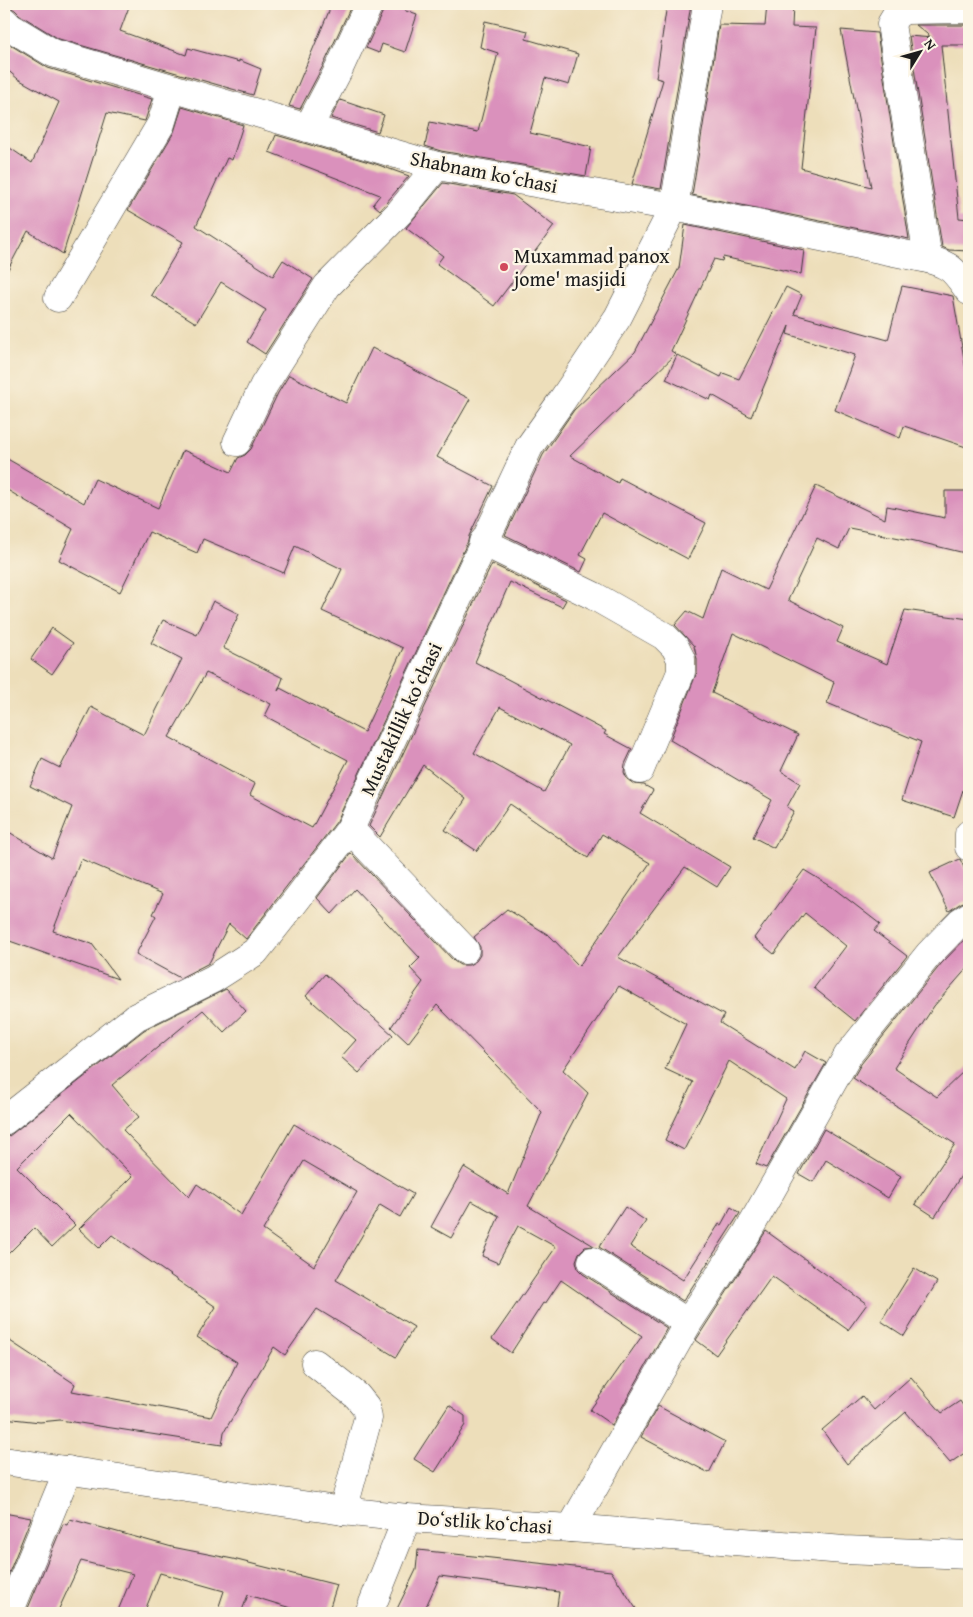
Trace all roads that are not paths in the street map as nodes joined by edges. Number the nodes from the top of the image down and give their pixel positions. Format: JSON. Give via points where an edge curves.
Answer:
{"nodes":[{"id":1,"x":369,"y":4,"type":"edge"},
{"id":2,"x":707,"y":4,"type":"edge"},
{"id":3,"x":969,"y":9,"type":"edge"},
{"id":4,"x":4,"y":21,"type":"edge"},
{"id":5,"x":172,"y":88,"type":"junction"},
{"id":6,"x":308,"y":128,"type":"junction"},
{"id":7,"x":438,"y":166,"type":"junction"},
{"id":8,"x":674,"y":207,"type":"junction"},
{"id":9,"x":928,"y":260,"type":"junction"},
{"id":10,"x":969,"y":291,"type":"edge"},
{"id":11,"x":58,"y":298,"type":"dead end"},
{"id":12,"x":237,"y":442,"type":"dead end"},
{"id":13,"x":483,"y":542,"type":"junction"},
{"id":14,"x":640,"y":770,"type":"dead end"},
{"id":15,"x":350,"y":829,"type":"junction"},
{"id":16,"x":969,"y":834,"type":"edge"},
{"id":17,"x":969,"y":847,"type":"edge"},
{"id":18,"x":969,"y":916,"type":"edge"},
{"id":19,"x":465,"y":950,"type":"dead end"},
{"id":20,"x":4,"y":1121,"type":"edge"},
{"id":21,"x":592,"y":1261,"type":"dead end"},
{"id":22,"x":688,"y":1322,"type":"junction"},
{"id":23,"x":315,"y":1363,"type":"dead end"},
{"id":24,"x":4,"y":1461,"type":"edge"},
{"id":25,"x":68,"y":1470,"type":"junction"},
{"id":26,"x":343,"y":1511,"type":"junction"},
{"id":27,"x":407,"y":1518,"type":"junction"},
{"id":28,"x":572,"y":1528,"type":"junction"},
{"id":29,"x":969,"y":1555,"type":"edge"},
{"id":30,"x":9,"y":1613,"type":"edge"},
{"id":31,"x":369,"y":1613,"type":"edge"}],
"edges":[{"from":1,"to":6,"type":"street"},
{"from":2,"to":8,"type":"street","name":"Mustakillik koʻchasi"},
{"from":3,"to":9,"type":"street","via":[[906,10],[897,14],[891,24]]},
{"from":4,"to":5,"type":"street","name":"Shabnam koʻchasi","via":[[54,53]]},
{"from":5,"to":6,"type":"street","name":"Shabnam koʻchasi"},
{"from":5,"to":11,"type":"street","via":[[161,124]]},
{"from":6,"to":7,"type":"street","name":"Shabnam koʻchasi"},
{"from":7,"to":8,"type":"street","name":"Shabnam koʻchasi"},
{"from":7,"to":12,"type":"street","via":[[399,213],[327,286],[264,385]]},
{"from":8,"to":9,"type":"street","name":"Shabnam koʻchasi"},
{"from":8,"to":13,"type":"street","name":"Mustakillik koʻchasi","via":[[618,317],[529,447]]},
{"from":9,"to":10,"type":"street","name":"Shabnam koʻchasi","via":[[945,264]]},
{"from":13,"to":14,"type":"street","via":[[594,596],[664,636],[675,647],[681,658],[681,672]]},
{"from":13,"to":15,"type":"street","name":"Mustakillik koʻchasi"},
{"from":15,"to":19,"type":"street"},
{"from":15,"to":20,"type":"street","name":"Mustakillik koʻchasi","via":[[255,952],[213,979],[136,1017]]},
{"from":16,"to":17,"type":"street"},
{"from":18,"to":22,"type":"street","via":[[960,921],[929,954],[848,1054],[747,1233]]},
{"from":21,"to":22,"type":"street"},
{"from":22,"to":28,"type":"street"},
{"from":23,"to":26,"type":"street","via":[[366,1407],[368,1418]]},
{"from":24,"to":25,"type":"street","name":"Doʻstlik koʻchasi"},
{"from":25,"to":26,"type":"street","name":"Doʻstlik koʻchasi"},
{"from":25,"to":30,"type":"street"},
{"from":26,"to":27,"type":"street","name":"Doʻstlik koʻchasi"},
{"from":27,"to":28,"type":"street","name":"Doʻstlik koʻchasi"},
{"from":27,"to":31,"type":"street"},
{"from":28,"to":29,"type":"street","name":"Doʻstlik koʻchasi","via":[[844,1550]]}]}
